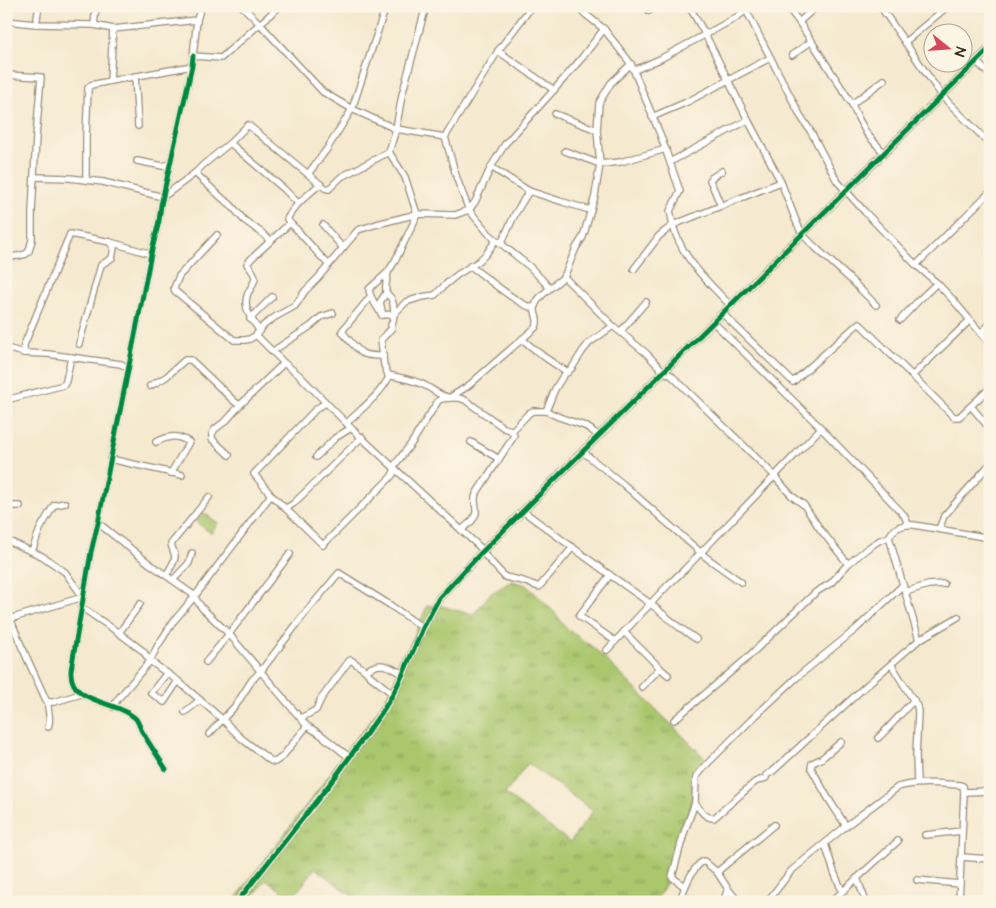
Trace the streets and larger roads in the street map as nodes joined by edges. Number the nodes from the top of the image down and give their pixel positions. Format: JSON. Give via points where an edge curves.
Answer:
{"nodes":[{"id":1,"x":39,"y":6,"type":"edge"},
{"id":2,"x":96,"y":6,"type":"edge"},
{"id":3,"x":201,"y":6,"type":"edge"},
{"id":4,"x":242,"y":6,"type":"edge"},
{"id":5,"x":280,"y":6,"type":"edge"},
{"id":6,"x":386,"y":6,"type":"edge"},
{"id":7,"x":426,"y":6,"type":"edge"},
{"id":8,"x":532,"y":6,"type":"edge"},
{"id":9,"x":575,"y":6,"type":"edge"},
{"id":10,"x":656,"y":6,"type":"edge"},
{"id":11,"x":688,"y":6,"type":"edge"},
{"id":12,"x":753,"y":6,"type":"edge"},
{"id":13,"x":787,"y":6,"type":"edge"},
{"id":14,"x":817,"y":6,"type":"edge"},
{"id":15,"x":880,"y":6,"type":"edge"},
{"id":16,"x":948,"y":6,"type":"edge"},
{"id":17,"x":745,"y":8,"type":"edge"},
{"id":18,"x":649,"y":10,"type":"dead end"},
{"id":19,"x":197,"y":20,"type":"junction"},
{"id":20,"x":6,"y":22,"type":"edge"},
{"id":21,"x":799,"y":22,"type":"junction"},
{"id":22,"x":259,"y":23,"type":"junction"},
{"id":23,"x":36,"y":24,"type":"junction"},
{"id":24,"x":94,"y":25,"type":"junction"},
{"id":25,"x":113,"y":29,"type":"junction"},
{"id":26,"x":604,"y":29,"type":"junction"},
{"id":27,"x":705,"y":34,"type":"junction"},
{"id":28,"x":812,"y":41,"type":"junction"},
{"id":29,"x":905,"y":42,"type":"junction"},
{"id":30,"x":990,"y":48,"type":"edge"},
{"id":31,"x":498,"y":51,"type":"junction"},
{"id":32,"x":792,"y":55,"type":"dead end"},
{"id":33,"x":193,"y":56,"type":"junction"},
{"id":34,"x":770,"y":58,"type":"junction"},
{"id":35,"x":977,"y":62,"type":"junction"},
{"id":36,"x":631,"y":64,"type":"junction"},
{"id":37,"x":192,"y":66,"type":"junction"},
{"id":38,"x":635,"y":70,"type":"junction"},
{"id":39,"x":6,"y":75,"type":"edge"},
{"id":40,"x":990,"y":75,"type":"edge"},
{"id":41,"x":135,"y":76,"type":"junction"},
{"id":42,"x":727,"y":80,"type":"junction"},
{"id":43,"x":884,"y":80,"type":"dead end"},
{"id":44,"x":110,"y":81,"type":"junction"},
{"id":45,"x":554,"y":90,"type":"junction"},
{"id":46,"x":942,"y":96,"type":"junction"},
{"id":47,"x":852,"y":104,"type":"junction"},
{"id":48,"x":352,"y":109,"type":"junction"},
{"id":49,"x":555,"y":114,"type":"dead end"},
{"id":50,"x":652,"y":117,"type":"junction"},
{"id":51,"x":748,"y":120,"type":"junction"},
{"id":52,"x":138,"y":126,"type":"dead end"},
{"id":53,"x":396,"y":129,"type":"junction"},
{"id":54,"x":597,"y":130,"type":"junction"},
{"id":55,"x":445,"y":137,"type":"junction"},
{"id":56,"x":230,"y":143,"type":"junction"},
{"id":57,"x":990,"y":144,"type":"edge"},
{"id":58,"x":666,"y":149,"type":"junction"},
{"id":59,"x":565,"y":151,"type":"dead end"},
{"id":60,"x":389,"y":152,"type":"junction"},
{"id":61,"x":884,"y":154,"type":"junction"},
{"id":62,"x":138,"y":161,"type":"dead end"},
{"id":63,"x":670,"y":162,"type":"junction"},
{"id":64,"x":170,"y":164,"type":"junction"},
{"id":65,"x":600,"y":164,"type":"junction"},
{"id":66,"x":491,"y":167,"type":"junction"},
{"id":67,"x":722,"y":171,"type":"dead end"},
{"id":68,"x":195,"y":173,"type":"junction"},
{"id":69,"x":308,"y":174,"type":"junction"},
{"id":70,"x":34,"y":177,"type":"junction"},
{"id":71,"x":86,"y":180,"type":"junction"},
{"id":72,"x":781,"y":182,"type":"junction"},
{"id":73,"x":320,"y":184,"type":"junction"},
{"id":74,"x":529,"y":191,"type":"junction"},
{"id":75,"x":847,"y":191,"type":"junction"},
{"id":76,"x":990,"y":192,"type":"edge"},
{"id":77,"x":163,"y":197,"type":"junction"},
{"id":78,"x":298,"y":203,"type":"junction"},
{"id":79,"x":721,"y":206,"type":"junction"},
{"id":80,"x":469,"y":210,"type":"junction"},
{"id":81,"x":590,"y":210,"type":"junction"},
{"id":82,"x":417,"y":214,"type":"junction"},
{"id":83,"x":289,"y":224,"type":"junction"},
{"id":84,"x":323,"y":225,"type":"dead end"},
{"id":85,"x":673,"y":225,"type":"junction"},
{"id":86,"x":802,"y":234,"type":"junction"},
{"id":87,"x":217,"y":235,"type":"dead end"},
{"id":88,"x":270,"y":241,"type":"junction"},
{"id":89,"x":110,"y":242,"type":"junction"},
{"id":90,"x":499,"y":242,"type":"junction"},
{"id":91,"x":343,"y":248,"type":"junction"},
{"id":92,"x":151,"y":254,"type":"junction"},
{"id":93,"x":6,"y":256,"type":"edge"},
{"id":94,"x":328,"y":264,"type":"junction"},
{"id":95,"x":916,"y":265,"type":"junction"},
{"id":96,"x":470,"y":266,"type":"junction"},
{"id":97,"x":634,"y":269,"type":"dead end"},
{"id":98,"x":388,"y":272,"type":"junction"},
{"id":99,"x":564,"y":277,"type":"junction"},
{"id":100,"x":937,"y":283,"type":"junction"},
{"id":101,"x":550,"y":288,"type":"junction"},
{"id":102,"x":386,"y":293,"type":"junction"},
{"id":103,"x":272,"y":297,"type":"dead end"},
{"id":104,"x":370,"y":297,"type":"junction"},
{"id":105,"x":646,"y":302,"type":"dead end"},
{"id":106,"x":730,"y":305,"type":"junction"},
{"id":107,"x":876,"y":306,"type":"dead end"},
{"id":108,"x":535,"y":308,"type":"junction"},
{"id":109,"x":333,"y":313,"type":"dead end"},
{"id":110,"x":722,"y":313,"type":"junction"},
{"id":111,"x":394,"y":314,"type":"junction"},
{"id":112,"x":382,"y":315,"type":"junction"},
{"id":113,"x":250,"y":319,"type":"junction"},
{"id":114,"x":900,"y":320,"type":"dead end"},
{"id":115,"x":970,"y":320,"type":"junction"},
{"id":116,"x":713,"y":322,"type":"junction"},
{"id":117,"x":990,"y":324,"type":"edge"},
{"id":118,"x":613,"y":326,"type":"junction"},
{"id":119,"x":257,"y":332,"type":"junction"},
{"id":120,"x":621,"y":332,"type":"junction"},
{"id":121,"x":981,"y":333,"type":"junction"},
{"id":122,"x":522,"y":339,"type":"junction"},
{"id":123,"x":80,"y":344,"type":"dead end"},
{"id":124,"x":990,"y":344,"type":"edge"},
{"id":125,"x":6,"y":348,"type":"edge"},
{"id":126,"x":273,"y":350,"type":"junction"},
{"id":127,"x":24,"y":353,"type":"junction"},
{"id":128,"x":383,"y":356,"type":"junction"},
{"id":129,"x":71,"y":357,"type":"junction"},
{"id":130,"x":284,"y":363,"type":"junction"},
{"id":131,"x":128,"y":368,"type":"junction"},
{"id":132,"x":568,"y":372,"type":"junction"},
{"id":133,"x":664,"y":372,"type":"junction"},
{"id":134,"x":388,"y":375,"type":"junction"},
{"id":135,"x":912,"y":376,"type":"junction"},
{"id":136,"x":150,"y":386,"type":"dead end"},
{"id":137,"x":990,"y":388,"type":"edge"},
{"id":138,"x":449,"y":398,"type":"junction"},
{"id":139,"x":6,"y":400,"type":"edge"},
{"id":140,"x":326,"y":403,"type":"junction"},
{"id":141,"x":240,"y":405,"type":"junction"},
{"id":142,"x":970,"y":406,"type":"junction"},
{"id":143,"x":546,"y":411,"type":"junction"},
{"id":144,"x":349,"y":426,"type":"junction"},
{"id":145,"x":821,"y":428,"type":"junction"},
{"id":146,"x":990,"y":429,"type":"edge"},
{"id":147,"x":511,"y":430,"type":"junction"},
{"id":148,"x":598,"y":436,"type":"junction"},
{"id":149,"x":362,"y":437,"type":"junction"},
{"id":150,"x":156,"y":442,"type":"dead end"},
{"id":151,"x":471,"y":442,"type":"dead end"},
{"id":152,"x":583,"y":452,"type":"junction"},
{"id":153,"x":229,"y":455,"type":"dead end"},
{"id":154,"x":316,"y":457,"type":"dead end"},
{"id":155,"x":499,"y":459,"type":"junction"},
{"id":156,"x":110,"y":460,"type":"junction"},
{"id":157,"x":990,"y":464,"type":"edge"},
{"id":158,"x":394,"y":466,"type":"junction"},
{"id":159,"x":171,"y":473,"type":"junction"},
{"id":160,"x":182,"y":475,"type":"dead end"},
{"id":161,"x":775,"y":477,"type":"junction"},
{"id":162,"x":271,"y":495,"type":"junction"},
{"id":163,"x":209,"y":497,"type":"dead end"},
{"id":164,"x":65,"y":503,"type":"dead end"},
{"id":165,"x":6,"y":506,"type":"edge"},
{"id":166,"x":20,"y":506,"type":"dead end"},
{"id":167,"x":285,"y":508,"type":"junction"},
{"id":168,"x":523,"y":511,"type":"junction"},
{"id":169,"x":98,"y":523,"type":"junction"},
{"id":170,"x":908,"y":524,"type":"junction"},
{"id":171,"x":939,"y":529,"type":"junction"},
{"id":172,"x":461,"y":530,"type":"junction"},
{"id":173,"x":889,"y":537,"type":"junction"},
{"id":174,"x":990,"y":538,"type":"edge"},
{"id":175,"x":6,"y":540,"type":"edge"},
{"id":176,"x":573,"y":547,"type":"junction"},
{"id":177,"x":32,"y":551,"type":"junction"},
{"id":178,"x":483,"y":551,"type":"junction"},
{"id":179,"x":701,"y":552,"type":"junction"},
{"id":180,"x":192,"y":553,"type":"dead end"},
{"id":181,"x":290,"y":554,"type":"dead end"},
{"id":182,"x":848,"y":564,"type":"junction"},
{"id":183,"x":166,"y":575,"type":"junction"},
{"id":184,"x":610,"y":575,"type":"junction"},
{"id":185,"x":173,"y":580,"type":"junction"},
{"id":186,"x":741,"y":582,"type":"dead end"},
{"id":187,"x":944,"y":584,"type":"dead end"},
{"id":188,"x":903,"y":585,"type":"junction"},
{"id":189,"x":905,"y":592,"type":"junction"},
{"id":190,"x":195,"y":596,"type":"junction"},
{"id":191,"x":83,"y":597,"type":"junction"},
{"id":192,"x":140,"y":604,"type":"dead end"},
{"id":193,"x":651,"y":604,"type":"junction"},
{"id":194,"x":81,"y":607,"type":"junction"},
{"id":195,"x":6,"y":608,"type":"edge"},
{"id":196,"x":958,"y":617,"type":"dead end"},
{"id":197,"x":8,"y":619,"type":"edge"},
{"id":198,"x":423,"y":628,"type":"junction"},
{"id":199,"x":624,"y":632,"type":"junction"},
{"id":200,"x":119,"y":633,"type":"junction"},
{"id":201,"x":229,"y":634,"type":"junction"},
{"id":202,"x":696,"y":639,"type":"dead end"},
{"id":203,"x":919,"y":640,"type":"junction"},
{"id":204,"x":615,"y":641,"type":"junction"},
{"id":205,"x":607,"y":650,"type":"dead end"},
{"id":206,"x":150,"y":661,"type":"junction"},
{"id":207,"x":206,"y":662,"type":"dead end"},
{"id":208,"x":892,"y":664,"type":"junction"},
{"id":209,"x":660,"y":668,"type":"junction"},
{"id":210,"x":366,"y":671,"type":"junction"},
{"id":211,"x":261,"y":672,"type":"junction"},
{"id":212,"x":167,"y":673,"type":"junction"},
{"id":213,"x":403,"y":674,"type":"junction"},
{"id":214,"x":668,"y":675,"type":"dead end"},
{"id":215,"x":178,"y":681,"type":"junction"},
{"id":216,"x":642,"y":687,"type":"dead end"},
{"id":217,"x":82,"y":694,"type":"junction"},
{"id":218,"x":393,"y":694,"type":"junction"},
{"id":219,"x":200,"y":700,"type":"junction"},
{"id":220,"x":914,"y":700,"type":"junction"},
{"id":221,"x":48,"y":702,"type":"junction"},
{"id":222,"x":113,"y":707,"type":"junction"},
{"id":223,"x":185,"y":712,"type":"dead end"},
{"id":224,"x":301,"y":718,"type":"junction"},
{"id":225,"x":222,"y":719,"type":"junction"},
{"id":226,"x":674,"y":720,"type":"dead end"},
{"id":227,"x":308,"y":726,"type":"junction"},
{"id":228,"x":48,"y":727,"type":"dead end"},
{"id":229,"x":208,"y":734,"type":"dead end"},
{"id":230,"x":878,"y":738,"type":"dead end"},
{"id":231,"x":841,"y":742,"type":"dead end"},
{"id":232,"x":349,"y":757,"type":"junction"},
{"id":233,"x":166,"y":769,"type":"dead end"},
{"id":234,"x":917,"y":783,"type":"junction"},
{"id":235,"x":990,"y":791,"type":"edge"},
{"id":236,"x":964,"y":792,"type":"junction"},
{"id":237,"x":694,"y":803,"type":"junction"},
{"id":238,"x":774,"y":825,"type":"dead end"},
{"id":239,"x":846,"y":826,"type":"junction"},
{"id":240,"x":962,"y":831,"type":"junction"},
{"id":241,"x":925,"y":835,"type":"dead end"},
{"id":242,"x":898,"y":841,"type":"dead end"},
{"id":243,"x":825,"y":844,"type":"junction"},
{"id":244,"x":961,"y":857,"type":"junction"},
{"id":245,"x":990,"y":859,"type":"edge"},
{"id":246,"x":717,"y":872,"type":"junction"},
{"id":247,"x":858,"y":878,"type":"junction"},
{"id":248,"x":917,"y":880,"type":"dead end"},
{"id":249,"x":960,"y":884,"type":"junction"},
{"id":250,"x":685,"y":887,"type":"junction"},
{"id":251,"x":728,"y":889,"type":"junction"},
{"id":252,"x":842,"y":892,"type":"junction"},
{"id":253,"x":237,"y":902,"type":"edge"},
{"id":254,"x":679,"y":902,"type":"edge"},
{"id":255,"x":723,"y":902,"type":"edge"},
{"id":256,"x":739,"y":902,"type":"edge"},
{"id":257,"x":766,"y":902,"type":"edge"},
{"id":258,"x":831,"y":902,"type":"edge"},
{"id":259,"x":866,"y":902,"type":"edge"},
{"id":260,"x":959,"y":902,"type":"edge"}],
"edges":[{"from":1,"to":23,"type":"street"},
{"from":2,"to":24,"type":"street"},
{"from":3,"to":19,"type":"street"},
{"from":4,"to":22,"type":"street"},
{"from":5,"to":22,"type":"street"},
{"from":6,"to":48,"type":"street"},
{"from":7,"to":53,"type":"street"},
{"from":8,"to":31,"type":"street"},
{"from":9,"to":26,"type":"street"},
{"from":10,"to":18,"type":"street"},
{"from":11,"to":27,"type":"street"},
{"from":12,"to":17,"type":"street"},
{"from":13,"to":21,"type":"street"},
{"from":14,"to":21,"type":"street"},
{"from":15,"to":29,"type":"street"},
{"from":16,"to":29,"type":"street"},
{"from":17,"to":27,"type":"street"},
{"from":17,"to":34,"type":"street"},
{"from":19,"to":25,"type":"street"},
{"from":19,"to":33,"type":"street"},
{"from":20,"to":23,"type":"street"},
{"from":21,"to":28,"type":"street"},
{"from":22,"to":33,"type":"street","via":[[221,58]]},
{"from":22,"to":48,"type":"street","via":[[323,92]]},
{"from":23,"to":24,"type":"street"},
{"from":24,"to":25,"type":"street"},
{"from":25,"to":44,"type":"street"},
{"from":26,"to":36,"type":"street"},
{"from":26,"to":45,"type":"street"},
{"from":27,"to":38,"type":"street"},
{"from":27,"to":42,"type":"street"},
{"from":28,"to":32,"type":"street"},
{"from":28,"to":47,"type":"street"},
{"from":29,"to":46,"type":"street"},
{"from":30,"to":35,"type":"street"},
{"from":31,"to":45,"type":"street"},
{"from":31,"to":55,"type":"street"},
{"from":33,"to":37,"type":"street"},
{"from":34,"to":42,"type":"street"},
{"from":34,"to":75,"type":"street","via":[[837,181]]},
{"from":35,"to":40,"type":"street"},
{"from":35,"to":46,"type":"street"},
{"from":36,"to":38,"type":"street"},
{"from":36,"to":54,"type":"street","via":[[611,83],[599,103]]},
{"from":37,"to":41,"type":"street"},
{"from":37,"to":64,"type":"street"},
{"from":38,"to":50,"type":"street"},
{"from":39,"to":70,"type":"street","via":[[41,77]]},
{"from":41,"to":44,"type":"street"},
{"from":41,"to":52,"type":"street"},
{"from":42,"to":50,"type":"street"},
{"from":42,"to":51,"type":"street"},
{"from":43,"to":47,"type":"street"},
{"from":44,"to":71,"type":"street","via":[[91,84],[88,88]]},
{"from":45,"to":66,"type":"street","via":[[505,144]]},
{"from":46,"to":57,"type":"street"},
{"from":46,"to":61,"type":"street"},
{"from":47,"to":61,"type":"street","via":[[867,134]]},
{"from":48,"to":53,"type":"street"},
{"from":48,"to":69,"type":"street"},
{"from":49,"to":54,"type":"street"},
{"from":50,"to":58,"type":"street"},
{"from":51,"to":63,"type":"street"},
{"from":51,"to":72,"type":"street"},
{"from":53,"to":55,"type":"street"},
{"from":53,"to":60,"type":"street"},
{"from":54,"to":65,"type":"street"},
{"from":55,"to":80,"type":"street"},
{"from":56,"to":68,"type":"street"},
{"from":56,"to":69,"type":"street","via":[[248,125]]},
{"from":56,"to":78,"type":"street"},
{"from":58,"to":63,"type":"street"},
{"from":58,"to":65,"type":"street"},
{"from":59,"to":65,"type":"street"},
{"from":60,"to":73,"type":"street","via":[[341,177],[329,189]]},
{"from":60,"to":82,"type":"street","via":[[405,177]]},
{"from":61,"to":75,"type":"street"},
{"from":62,"to":64,"type":"street","via":[[163,166]]},
{"from":63,"to":85,"type":"street","via":[[680,191],[670,211]]},
{"from":64,"to":77,"type":"street"},
{"from":65,"to":81,"type":"street"},
{"from":66,"to":74,"type":"street"},
{"from":66,"to":80,"type":"street"},
{"from":67,"to":79,"type":"street","via":[[710,180]]},
{"from":68,"to":77,"type":"street"},
{"from":68,"to":88,"type":"street"},
{"from":69,"to":73,"type":"street"},
{"from":70,"to":71,"type":"street"},
{"from":70,"to":93,"type":"street","via":[[29,251],[18,256]]},
{"from":71,"to":77,"type":"street"},
{"from":72,"to":79,"type":"street"},
{"from":72,"to":86,"type":"street"},
{"from":73,"to":78,"type":"street"},
{"from":74,"to":81,"type":"street"},
{"from":74,"to":90,"type":"street"},
{"from":75,"to":86,"type":"street"},
{"from":75,"to":95,"type":"street"},
{"from":76,"to":95,"type":"street"},
{"from":77,"to":92,"type":"street"},
{"from":78,"to":83,"type":"street","via":[[287,219]]},
{"from":79,"to":85,"type":"street"},
{"from":80,"to":82,"type":"street","via":[[456,215]]},
{"from":80,"to":90,"type":"street"},
{"from":81,"to":99,"type":"street","via":[[583,237]]},
{"from":82,"to":91,"type":"street","via":[[363,228]]},
{"from":82,"to":98,"type":"street"},
{"from":83,"to":88,"type":"street"},
{"from":83,"to":94,"type":"street"},
{"from":84,"to":91,"type":"street"},
{"from":85,"to":97,"type":"street","via":[[659,236]]},
{"from":85,"to":106,"type":"street","via":[[693,264]]},
{"from":86,"to":106,"type":"street"},
{"from":86,"to":107,"type":"street"},
{"from":87,"to":119,"type":"street","via":[[180,276],[175,291],[234,340],[250,339]]},
{"from":88,"to":113,"type":"street","via":[[247,264],[255,278],[246,299]]},
{"from":89,"to":92,"type":"street"},
{"from":89,"to":123,"type":"street","via":[[114,248],[112,258],[101,265]]},
{"from":89,"to":127,"type":"street","via":[[70,234],[24,345]]},
{"from":90,"to":96,"type":"street"},
{"from":90,"to":101,"type":"street"},
{"from":91,"to":94,"type":"street"},
{"from":92,"to":131,"type":"street"},
{"from":94,"to":119,"type":"street","via":[[295,306]]},
{"from":95,"to":100,"type":"street"},
{"from":96,"to":108,"type":"street","via":[[518,301]]},
{"from":96,"to":111,"type":"street","via":[[435,295],[406,302]]},
{"from":98,"to":102,"type":"street"},
{"from":98,"to":104,"type":"street","via":[[369,289]]},
{"from":99,"to":101,"type":"street"},
{"from":99,"to":118,"type":"street"},
{"from":100,"to":114,"type":"street"},
{"from":100,"to":115,"type":"street"},
{"from":101,"to":108,"type":"street","via":[[537,301]]},
{"from":102,"to":111,"type":"street","via":[[392,299]]},
{"from":102,"to":112,"type":"street","via":[[380,302]]},
{"from":103,"to":113,"type":"street"},
{"from":104,"to":112,"type":"street"},
{"from":104,"to":128,"type":"street","via":[[342,331],[361,352]]},
{"from":105,"to":120,"type":"street"},
{"from":106,"to":110,"type":"street"},
{"from":108,"to":122,"type":"street","via":[[537,324]]},
{"from":109,"to":126,"type":"street","via":[[320,318]]},
{"from":110,"to":116,"type":"street"},
{"from":110,"to":135,"type":"street","via":[[792,382],[859,324]]},
{"from":111,"to":112,"type":"street"},
{"from":111,"to":128,"type":"street","via":[[392,328],[381,340]]},
{"from":113,"to":119,"type":"street"},
{"from":115,"to":121,"type":"street"},
{"from":115,"to":135,"type":"street"},
{"from":116,"to":133,"type":"street"},
{"from":116,"to":145,"type":"street"},
{"from":117,"to":121,"type":"street"},
{"from":118,"to":120,"type":"street"},
{"from":118,"to":132,"type":"street","via":[[589,344]]},
{"from":119,"to":126,"type":"street"},
{"from":120,"to":133,"type":"street"},
{"from":121,"to":124,"type":"street"},
{"from":122,"to":132,"type":"street"},
{"from":122,"to":138,"type":"street","via":[[468,386]]},
{"from":125,"to":127,"type":"street"},
{"from":126,"to":130,"type":"street"},
{"from":127,"to":129,"type":"street"},
{"from":128,"to":134,"type":"street"},
{"from":129,"to":131,"type":"street","via":[[121,364]]},
{"from":129,"to":139,"type":"street","via":[[64,385]]},
{"from":130,"to":140,"type":"street"},
{"from":130,"to":141,"type":"street"},
{"from":131,"to":156,"type":"street"},
{"from":132,"to":143,"type":"street","via":[[555,389]]},
{"from":133,"to":148,"type":"street"},
{"from":133,"to":161,"type":"street","via":[[671,375]]},
{"from":134,"to":138,"type":"street","via":[[425,385]]},
{"from":134,"to":144,"type":"street","via":[[386,383]]},
{"from":135,"to":142,"type":"street","via":[[954,417],[959,417]]},
{"from":136,"to":141,"type":"street","via":[[183,361],[191,360]]},
{"from":137,"to":142,"type":"street"},
{"from":138,"to":147,"type":"street","via":[[465,400]]},
{"from":138,"to":158,"type":"street","via":[[435,405]]},
{"from":140,"to":144,"type":"street"},
{"from":140,"to":162,"type":"street","via":[[317,408],[254,474]]},
{"from":141,"to":153,"type":"street","via":[[215,429],[212,437]]},
{"from":142,"to":146,"type":"street"},
{"from":143,"to":147,"type":"street","via":[[529,413]]},
{"from":143,"to":148,"type":"street","via":[[585,426]]},
{"from":144,"to":149,"type":"street"},
{"from":144,"to":154,"type":"street"},
{"from":145,"to":161,"type":"street"},
{"from":145,"to":170,"type":"street","via":[[904,515]]},
{"from":147,"to":155,"type":"street","via":[[514,439]]},
{"from":148,"to":152,"type":"street"},
{"from":149,"to":158,"type":"street"},
{"from":149,"to":167,"type":"street"},
{"from":150,"to":159,"type":"street","via":[[169,436],[189,442]]},
{"from":151,"to":155,"type":"street"},
{"from":152,"to":168,"type":"street"},
{"from":152,"to":179,"type":"street"},
{"from":155,"to":172,"type":"street","via":[[474,498],[476,514]]},
{"from":156,"to":159,"type":"street"},
{"from":156,"to":169,"type":"street"},
{"from":157,"to":171,"type":"street","via":[[944,516]]},
{"from":158,"to":167,"type":"street","via":[[391,476],[325,544]]},
{"from":158,"to":172,"type":"street"},
{"from":159,"to":160,"type":"street"},
{"from":161,"to":179,"type":"street"},
{"from":161,"to":182,"type":"street","via":[[804,505]]},
{"from":162,"to":167,"type":"street"},
{"from":162,"to":190,"type":"street"},
{"from":163,"to":183,"type":"street","via":[[171,544],[175,556]]},
{"from":164,"to":177,"type":"street","via":[[54,506]]},
{"from":165,"to":166,"type":"street"},
{"from":168,"to":176,"type":"street"},
{"from":168,"to":178,"type":"street"},
{"from":169,"to":183,"type":"street"},
{"from":169,"to":191,"type":"street"},
{"from":170,"to":171,"type":"street"},
{"from":170,"to":173,"type":"street","via":[[891,532]]},
{"from":171,"to":174,"type":"street"},
{"from":172,"to":178,"type":"street"},
{"from":173,"to":182,"type":"street"},
{"from":173,"to":188,"type":"street"},
{"from":175,"to":177,"type":"street"},
{"from":176,"to":178,"type":"street","via":[[539,587],[505,577]]},
{"from":176,"to":184,"type":"street"},
{"from":177,"to":191,"type":"street","via":[[65,572]]},
{"from":178,"to":198,"type":"street","via":[[439,598]]},
{"from":179,"to":186,"type":"street"},
{"from":179,"to":193,"type":"street"},
{"from":180,"to":185,"type":"street"},
{"from":181,"to":201,"type":"street"},
{"from":182,"to":226,"type":"street","via":[[831,583],[816,592],[745,660]]},
{"from":183,"to":185,"type":"street"},
{"from":184,"to":193,"type":"street"},
{"from":184,"to":204,"type":"street","via":[[579,616]]},
{"from":185,"to":190,"type":"street"},
{"from":187,"to":189,"type":"street","via":[[928,584]]},
{"from":188,"to":189,"type":"street"},
{"from":188,"to":237,"type":"street","via":[[796,678],[708,763],[696,777]]},
{"from":189,"to":203,"type":"street"},
{"from":190,"to":201,"type":"street","via":[[202,608]]},
{"from":190,"to":206,"type":"street","via":[[173,622]]},
{"from":191,"to":194,"type":"street"},
{"from":191,"to":197,"type":"street"},
{"from":192,"to":200,"type":"street"},
{"from":193,"to":199,"type":"street"},
{"from":193,"to":202,"type":"street"},
{"from":194,"to":200,"type":"street"},
{"from":194,"to":217,"type":"street","via":[[70,678]]},
{"from":195,"to":197,"type":"street"},
{"from":196,"to":203,"type":"street"},
{"from":197,"to":221,"type":"street"},
{"from":198,"to":211,"type":"street","via":[[338,573]]},
{"from":198,"to":213,"type":"street"},
{"from":199,"to":204,"type":"street"},
{"from":199,"to":209,"type":"street"},
{"from":200,"to":206,"type":"street","via":[[143,651]]},
{"from":201,"to":207,"type":"street"},
{"from":201,"to":211,"type":"street"},
{"from":203,"to":208,"type":"street"},
{"from":204,"to":205,"type":"street"},
{"from":206,"to":212,"type":"street"},
{"from":206,"to":222,"type":"street"},
{"from":208,"to":220,"type":"street"},
{"from":208,"to":237,"type":"street","via":[[766,778],[754,782],[714,818],[709,818]]},
{"from":209,"to":214,"type":"street"},
{"from":209,"to":216,"type":"street"},
{"from":210,"to":213,"type":"street","via":[[379,664]]},
{"from":210,"to":218,"type":"street"},
{"from":210,"to":224,"type":"street","via":[[349,661],[316,710]]},
{"from":211,"to":224,"type":"street"},
{"from":211,"to":225,"type":"street"},
{"from":212,"to":215,"type":"street"},
{"from":212,"to":215,"type":"street","via":[[151,693],[164,702]]},
{"from":213,"to":218,"type":"street"},
{"from":215,"to":219,"type":"street"},
{"from":217,"to":221,"type":"street"},
{"from":217,"to":222,"type":"street"},
{"from":218,"to":232,"type":"street"},
{"from":219,"to":223,"type":"street"},
{"from":219,"to":225,"type":"street"},
{"from":220,"to":230,"type":"street"},
{"from":220,"to":234,"type":"street","via":[[918,712]]},
{"from":221,"to":228,"type":"street"},
{"from":222,"to":233,"type":"street","via":[[138,722]]},
{"from":224,"to":227,"type":"street"},
{"from":225,"to":227,"type":"street","via":[[271,762],[282,757]]},
{"from":225,"to":229,"type":"street"},
{"from":227,"to":232,"type":"street"},
{"from":231,"to":239,"type":"street","via":[[812,763],[812,768]]},
{"from":232,"to":253,"type":"street"},
{"from":234,"to":236,"type":"street","via":[[960,784]]},
{"from":234,"to":239,"type":"street","via":[[898,787]]},
{"from":235,"to":236,"type":"street"},
{"from":236,"to":240,"type":"street"},
{"from":237,"to":250,"type":"street","via":[[672,877]]},
{"from":238,"to":246,"type":"street"},
{"from":239,"to":243,"type":"street"},
{"from":240,"to":241,"type":"street"},
{"from":240,"to":244,"type":"street"},
{"from":242,"to":247,"type":"street"},
{"from":243,"to":252,"type":"street"},
{"from":243,"to":257,"type":"street","via":[[791,871]]},
{"from":244,"to":245,"type":"street"},
{"from":244,"to":249,"type":"street"},
{"from":246,"to":250,"type":"street","via":[[706,862],[699,863]]},
{"from":246,"to":251,"type":"street"},
{"from":247,"to":252,"type":"street"},
{"from":247,"to":259,"type":"street"},
{"from":248,"to":249,"type":"street"},
{"from":249,"to":260,"type":"street"},
{"from":250,"to":254,"type":"street"},
{"from":251,"to":255,"type":"street"},
{"from":251,"to":256,"type":"street"},
{"from":252,"to":258,"type":"street"}]}
